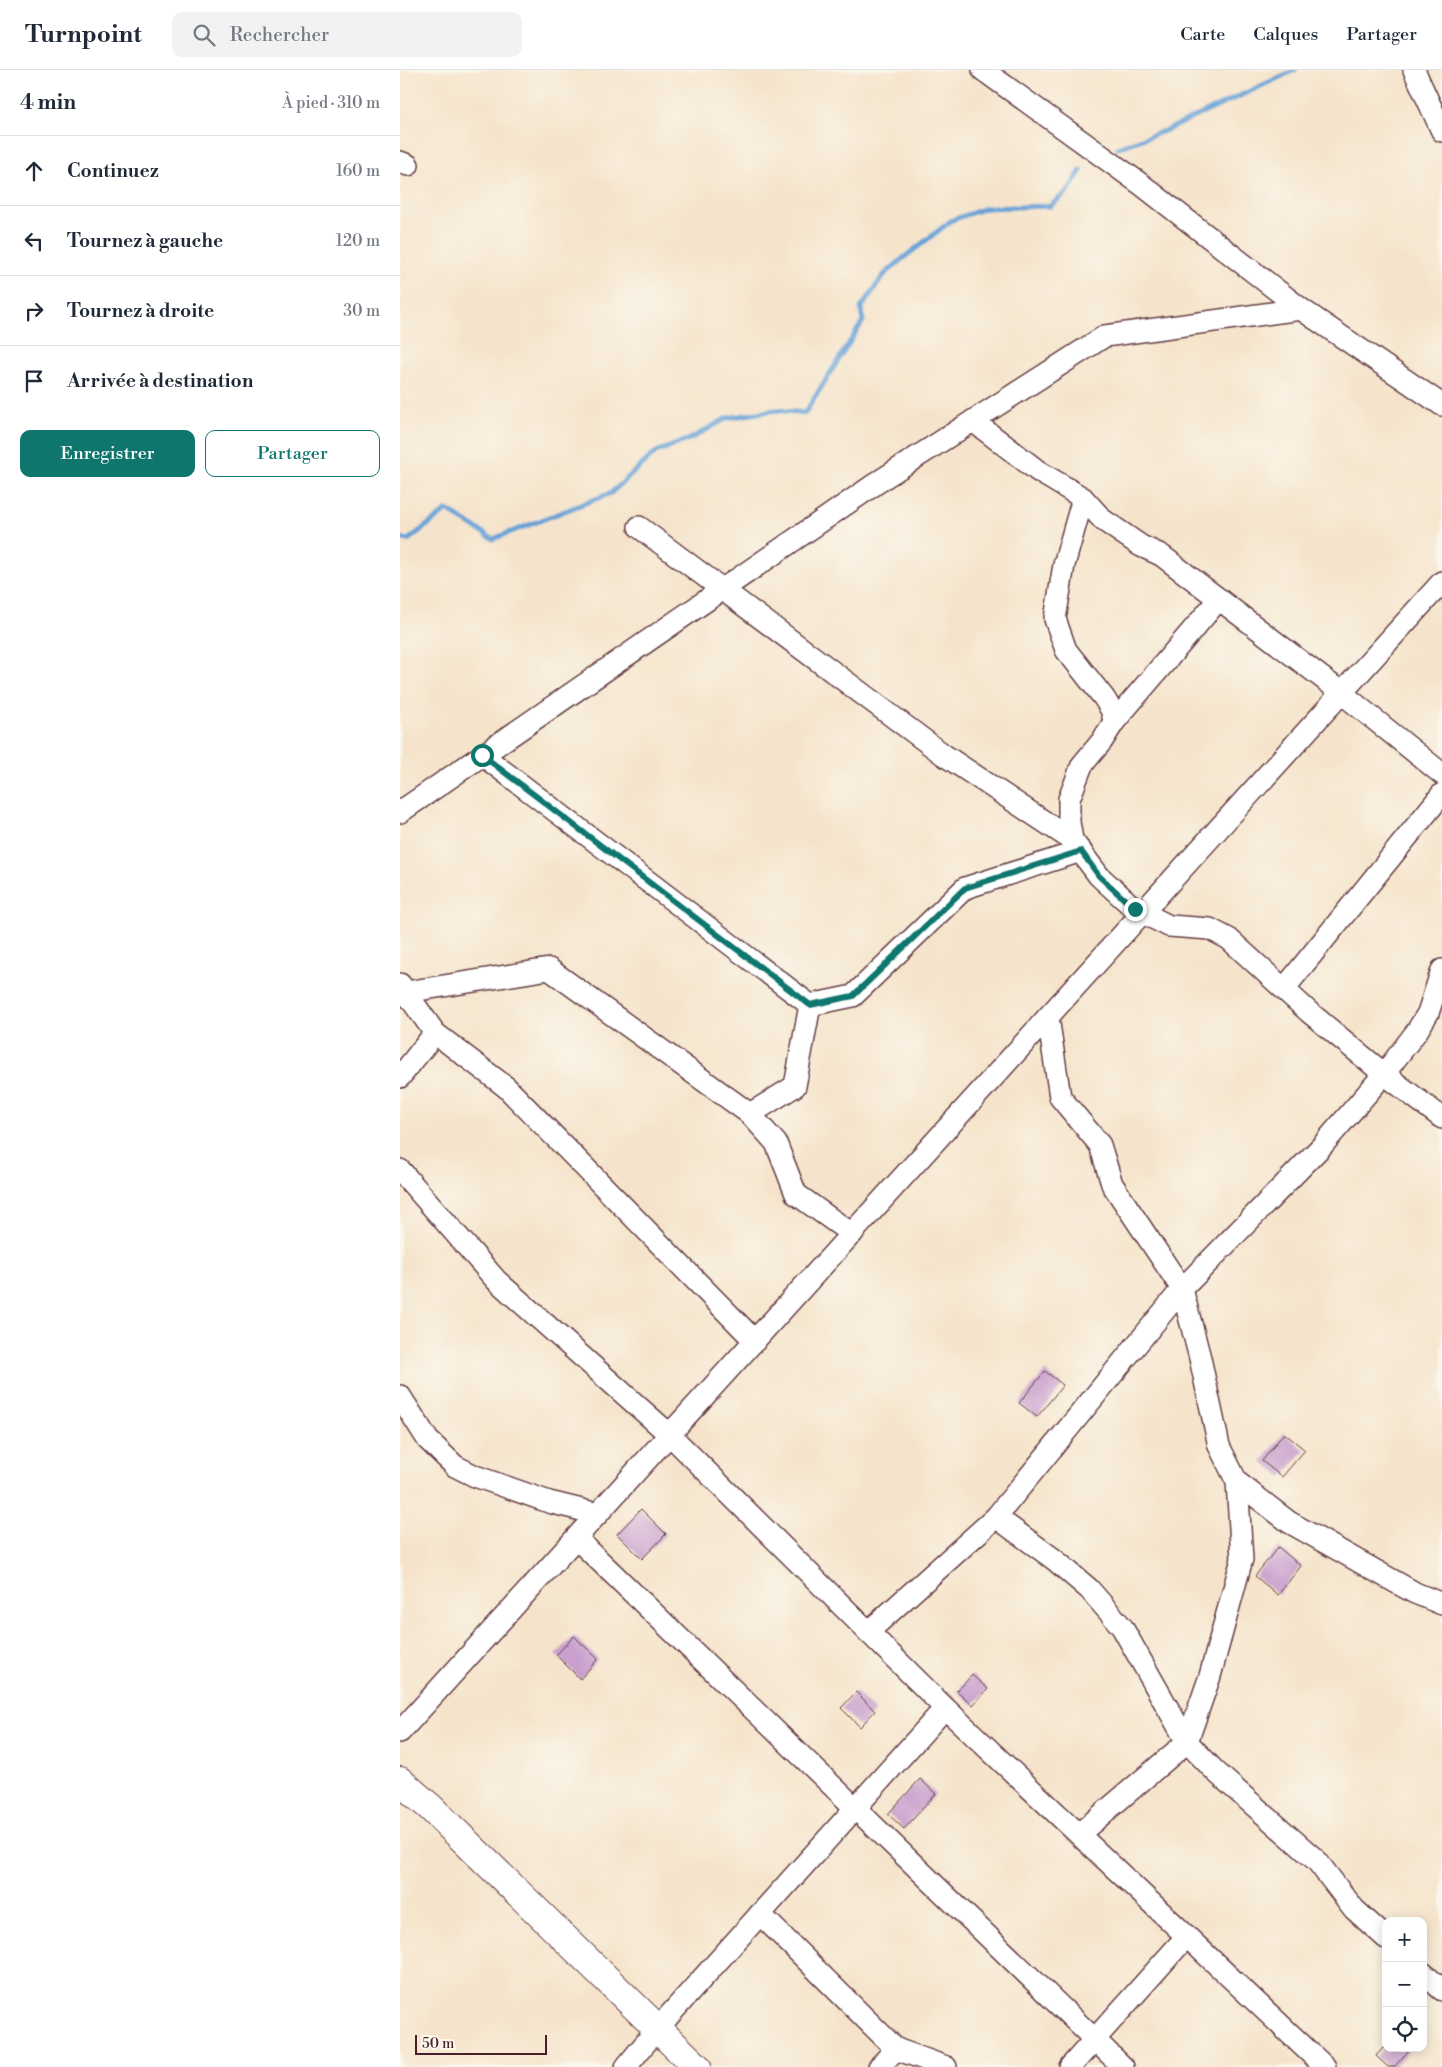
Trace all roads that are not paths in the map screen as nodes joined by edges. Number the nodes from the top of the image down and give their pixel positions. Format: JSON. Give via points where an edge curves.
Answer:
{"nodes":[{"id":1,"x":983,"y":70,"type":"edge"},
{"id":2,"x":1414,"y":70,"type":"edge"},
{"id":3,"x":1442,"y":131,"type":"edge"},
{"id":4,"x":1301,"y":309,"type":"junction"},
{"id":5,"x":1442,"y":405,"type":"edge"},
{"id":6,"x":973,"y":421,"type":"junction"},
{"id":7,"x":1083,"y":498,"type":"junction"},
{"id":8,"x":639,"y":527,"type":"dead end"},
{"id":9,"x":1442,"y":582,"type":"edge"},
{"id":10,"x":723,"y":589,"type":"junction"},
{"id":11,"x":1220,"y":599,"type":"junction"},
{"id":12,"x":1342,"y":693,"type":"junction"},
{"id":13,"x":1114,"y":722,"type":"junction"},
{"id":14,"x":482,"y":755,"type":"junction"},
{"id":15,"x":1442,"y":774,"type":"edge"},
{"id":16,"x":1442,"y":794,"type":"edge"},
{"id":17,"x":400,"y":812,"type":"edge"},
{"id":18,"x":1076,"y":846,"type":"junction"},
{"id":19,"x":1143,"y":913,"type":"junction"},
{"id":20,"x":1442,"y":970,"type":"edge"},
{"id":21,"x":403,"y":988,"type":"edge"},
{"id":22,"x":1284,"y":989,"type":"junction"},
{"id":23,"x":810,"y":1005,"type":"junction"},
{"id":24,"x":1048,"y":1018,"type":"junction"},
{"id":25,"x":435,"y":1033,"type":"junction"},
{"id":26,"x":1384,"y":1074,"type":"junction"},
{"id":27,"x":400,"y":1077,"type":"edge"},
{"id":28,"x":750,"y":1114,"type":"junction"},
{"id":29,"x":1442,"y":1118,"type":"edge"},
{"id":30,"x":400,"y":1170,"type":"edge"},
{"id":31,"x":852,"y":1234,"type":"junction"},
{"id":32,"x":1182,"y":1290,"type":"junction"},
{"id":33,"x":755,"y":1342,"type":"junction"},
{"id":34,"x":400,"y":1396,"type":"edge"},
{"id":35,"x":670,"y":1435,"type":"junction"},
{"id":36,"x":1236,"y":1482,"type":"junction"},
{"id":37,"x":598,"y":1514,"type":"junction"},
{"id":38,"x":996,"y":1517,"type":"junction"},
{"id":39,"x":576,"y":1538,"type":"junction"},
{"id":40,"x":1442,"y":1604,"type":"edge"},
{"id":41,"x":868,"y":1632,"type":"junction"},
{"id":42,"x":945,"y":1708,"type":"junction"},
{"id":43,"x":400,"y":1732,"type":"edge"},
{"id":44,"x":1187,"y":1742,"type":"junction"},
{"id":45,"x":400,"y":1781,"type":"edge"},
{"id":46,"x":855,"y":1808,"type":"junction"},
{"id":47,"x":1079,"y":1834,"type":"junction"},
{"id":48,"x":760,"y":1914,"type":"junction"},
{"id":49,"x":1382,"y":1934,"type":"edge"},
{"id":50,"x":1186,"y":1936,"type":"junction"},
{"id":51,"x":1427,"y":1977,"type":"edge"},
{"id":52,"x":1442,"y":1990,"type":"edge"},
{"id":53,"x":657,"y":2029,"type":"junction"},
{"id":54,"x":1095,"y":2040,"type":"junction"},
{"id":55,"x":896,"y":2049,"type":"junction"},
{"id":56,"x":626,"y":2067,"type":"edge"},
{"id":57,"x":697,"y":2067,"type":"edge"},
{"id":58,"x":879,"y":2067,"type":"edge"},
{"id":59,"x":946,"y":2067,"type":"edge"},
{"id":60,"x":1070,"y":2067,"type":"edge"},
{"id":61,"x":1123,"y":2067,"type":"edge"},
{"id":62,"x":1325,"y":2067,"type":"edge"}],
"edges":[{"from":1,"to":4,"type":"street","via":[[1142,185]]},
{"from":2,"to":3,"type":"street"},
{"from":4,"to":5,"type":"street"},
{"from":4,"to":6,"type":"street","via":[[1105,336]]},
{"from":6,"to":7,"type":"street","via":[[1038,471]]},
{"from":6,"to":10,"type":"street"},
{"from":7,"to":11,"type":"street","via":[[1103,520],[1141,546],[1161,555]]},
{"from":7,"to":13,"type":"street","via":[[1064,566],[1055,619],[1066,650],[1104,698]]},
{"from":8,"to":10,"type":"street"},
{"from":9,"to":12,"type":"street"},
{"from":10,"to":14,"type":"street"},
{"from":10,"to":18,"type":"street","via":[[944,756]]},
{"from":11,"to":12,"type":"street"},
{"from":11,"to":13,"type":"street"},
{"from":12,"to":15,"type":"street"},
{"from":12,"to":19,"type":"street"},
{"from":13,"to":18,"type":"street","via":[[1082,765],[1069,799],[1069,822]]},
{"from":14,"to":17,"type":"street"},
{"from":14,"to":23,"type":"street"},
{"from":16,"to":22,"type":"street"},
{"from":18,"to":19,"type":"street","via":[[1099,876]]},
{"from":18,"to":23,"type":"street","via":[[965,888],[853,996]]},
{"from":19,"to":22,"type":"street","via":[[1169,926],[1210,929],[1229,939]]},
{"from":19,"to":24,"type":"street"},
{"from":20,"to":26,"type":"street","via":[[1428,1013]]},
{"from":21,"to":25,"type":"street"},
{"from":21,"to":28,"type":"street","via":[[549,970]]},
{"from":22,"to":26,"type":"street"},
{"from":23,"to":28,"type":"street","via":[[795,1086]]},
{"from":24,"to":31,"type":"street"},
{"from":24,"to":32,"type":"street","via":[[1060,1097],[1100,1145],[1112,1184]]},
{"from":25,"to":27,"type":"street"},
{"from":25,"to":33,"type":"street","via":[[506,1087]]},
{"from":26,"to":29,"type":"street"},
{"from":26,"to":32,"type":"street","via":[[1321,1147]]},
{"from":28,"to":31,"type":"street","via":[[776,1143],[796,1194]]},
{"from":30,"to":35,"type":"street","via":[[496,1280]]},
{"from":31,"to":33,"type":"street"},
{"from":32,"to":36,"type":"street","via":[[1219,1446]]},
{"from":32,"to":38,"type":"street"},
{"from":33,"to":35,"type":"street"},
{"from":34,"to":37,"type":"street","via":[[428,1440],[455,1466],[540,1498]]},
{"from":35,"to":37,"type":"street"},
{"from":35,"to":41,"type":"street"},
{"from":36,"to":40,"type":"street","via":[[1289,1522],[1415,1593]]},
{"from":36,"to":44,"type":"street","via":[[1242,1559],[1210,1676]]},
{"from":37,"to":39,"type":"street"},
{"from":38,"to":41,"type":"street"},
{"from":38,"to":44,"type":"street","via":[[1089,1589],[1122,1627]]},
{"from":39,"to":43,"type":"street"},
{"from":39,"to":46,"type":"street"},
{"from":41,"to":42,"type":"street"},
{"from":42,"to":46,"type":"street"},
{"from":42,"to":47,"type":"street"},
{"from":44,"to":47,"type":"street"},
{"from":44,"to":49,"type":"street","via":[[1216,1772],[1318,1860],[1354,1909]]},
{"from":45,"to":53,"type":"street"},
{"from":46,"to":48,"type":"street"},
{"from":46,"to":54,"type":"street"},
{"from":47,"to":50,"type":"street"},
{"from":48,"to":53,"type":"street"},
{"from":48,"to":55,"type":"street"},
{"from":50,"to":54,"type":"street"},
{"from":50,"to":62,"type":"street"},
{"from":51,"to":52,"type":"street"},
{"from":53,"to":56,"type":"street"},
{"from":53,"to":57,"type":"street"},
{"from":54,"to":60,"type":"street"},
{"from":54,"to":61,"type":"street"},
{"from":55,"to":58,"type":"street"},
{"from":55,"to":59,"type":"street"}]}
